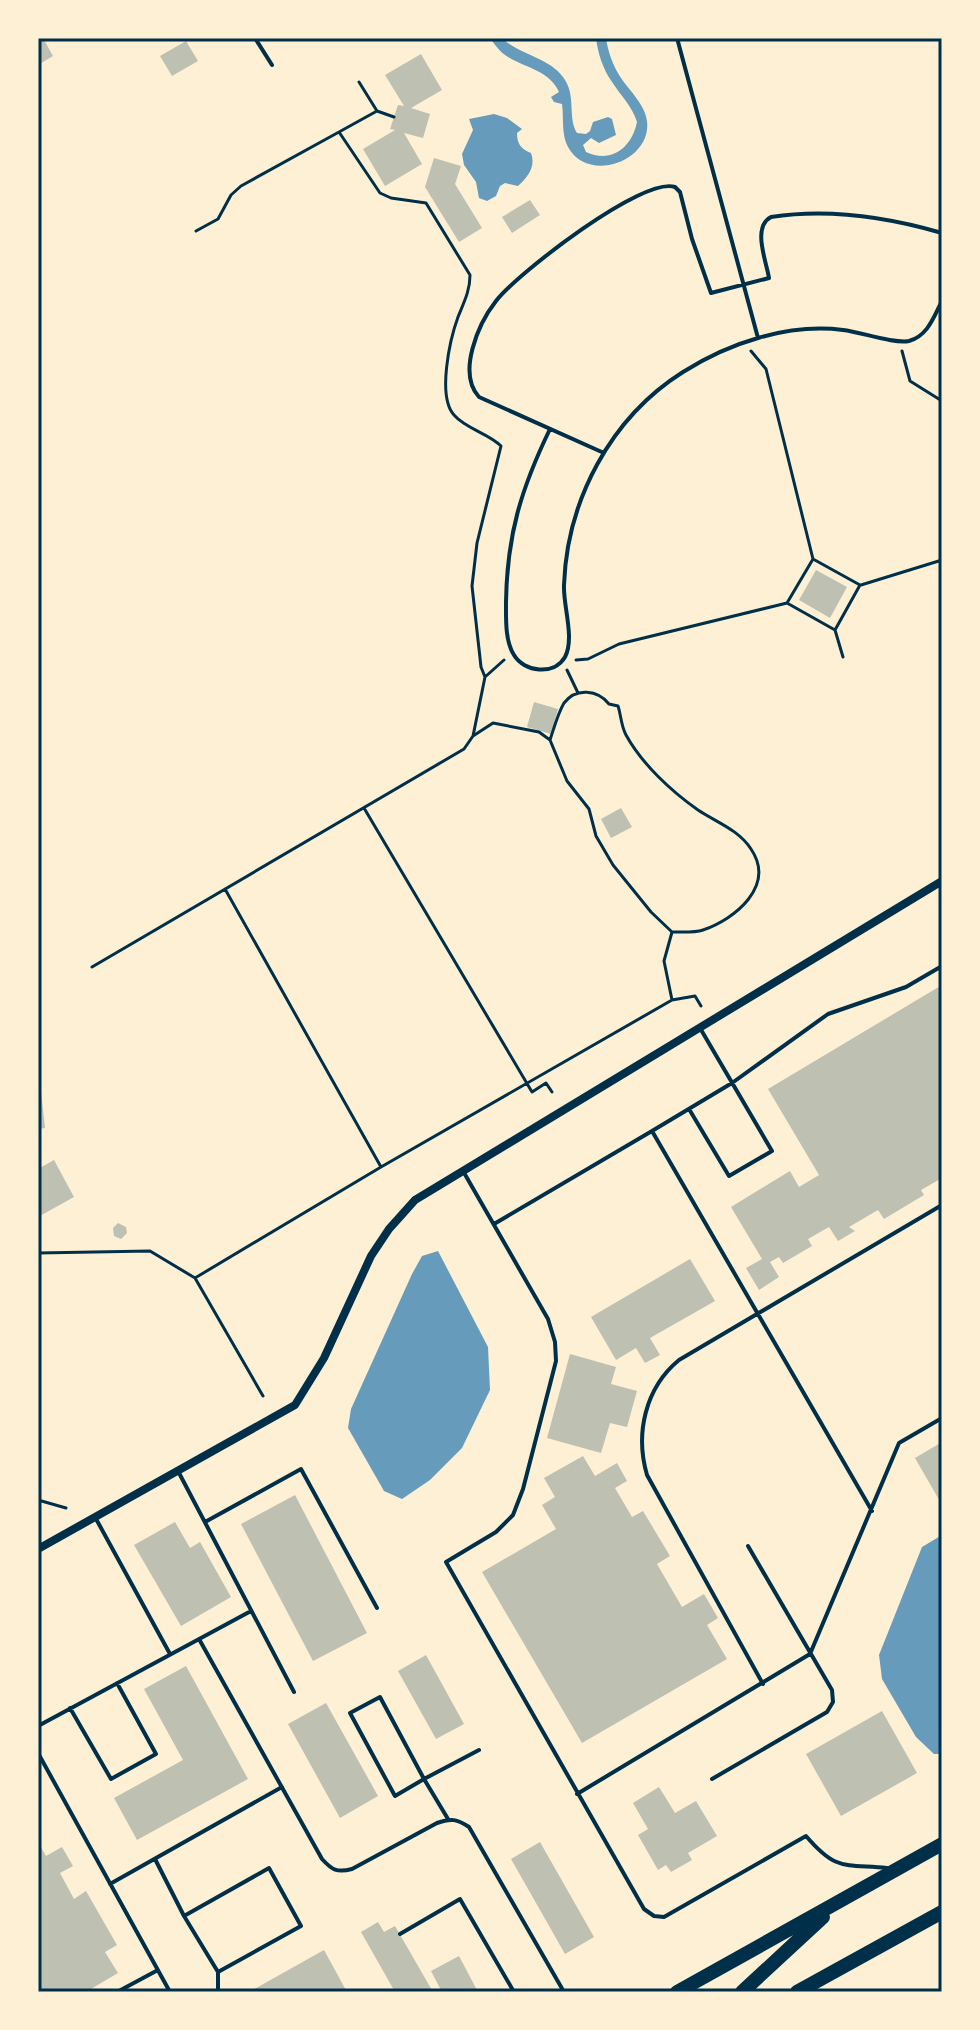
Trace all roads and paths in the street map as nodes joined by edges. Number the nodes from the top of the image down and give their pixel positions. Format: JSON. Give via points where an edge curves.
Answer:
{"nodes":[{"id":1,"x":255,"y":38,"type":"edge"},
{"id":2,"x":677,"y":38,"type":"edge"},
{"id":3,"x":272,"y":65,"type":"dead end"},
{"id":4,"x":359,"y":82,"type":"dead end"},
{"id":5,"x":377,"y":111,"type":"junction"},
{"id":6,"x":394,"y":117,"type":"dead end"},
{"id":7,"x":339,"y":132,"type":"junction"},
{"id":8,"x":196,"y":231,"type":"dead end"},
{"id":9,"x":942,"y":233,"type":"edge"},
{"id":10,"x":743,"y":283,"type":"junction"},
{"id":11,"x":942,"y":301,"type":"edge"},
{"id":12,"x":758,"y":338,"type":"junction"},
{"id":13,"x":899,"y":341,"type":"junction"},
{"id":14,"x":743,"y":342,"type":"junction"},
{"id":15,"x":942,"y":401,"type":"edge"},
{"id":16,"x":550,"y":429,"type":"junction"},
{"id":17,"x":604,"y":453,"type":"junction"},
{"id":18,"x":813,"y":559,"type":"junction"},
{"id":19,"x":942,"y":560,"type":"edge"},
{"id":20,"x":860,"y":585,"type":"junction"},
{"id":21,"x":787,"y":603,"type":"junction"},
{"id":22,"x":835,"y":630,"type":"junction"},
{"id":23,"x":512,"y":653,"type":"junction"},
{"id":24,"x":843,"y":657,"type":"dead end"},
{"id":25,"x":562,"y":660,"type":"junction"},
{"id":26,"x":485,"y":677,"type":"junction"},
{"id":27,"x":578,"y":693,"type":"junction"},
{"id":28,"x":473,"y":736,"type":"junction"},
{"id":29,"x":550,"y":740,"type":"junction"},
{"id":30,"x":364,"y":808,"type":"junction"},
{"id":31,"x":942,"y":881,"type":"edge"},
{"id":32,"x":225,"y":889,"type":"junction"},
{"id":33,"x":672,"y":932,"type":"junction"},
{"id":34,"x":942,"y":966,"type":"edge"},
{"id":35,"x":92,"y":967,"type":"dead end"},
{"id":36,"x":672,"y":1000,"type":"junction"},
{"id":37,"x":701,"y":1006,"type":"dead end"},
{"id":38,"x":700,"y":1028,"type":"junction"},
{"id":39,"x":528,"y":1083,"type":"junction"},
{"id":40,"x":732,"y":1083,"type":"junction"},
{"id":41,"x":552,"y":1092,"type":"dead end"},
{"id":42,"x":689,"y":1109,"type":"junction"},
{"id":43,"x":652,"y":1131,"type":"junction"},
{"id":44,"x":381,"y":1167,"type":"junction"},
{"id":45,"x":463,"y":1171,"type":"junction"},
{"id":46,"x":942,"y":1205,"type":"edge"},
{"id":47,"x":494,"y":1224,"type":"junction"},
{"id":48,"x":38,"y":1253,"type":"edge"},
{"id":49,"x":195,"y":1278,"type":"junction"},
{"id":50,"x":758,"y":1313,"type":"junction"},
{"id":51,"x":263,"y":1396,"type":"dead end"},
{"id":52,"x":942,"y":1418,"type":"edge"},
{"id":53,"x":178,"y":1471,"type":"junction"},
{"id":54,"x":38,"y":1500,"type":"edge"},
{"id":55,"x":66,"y":1508,"type":"dead end"},
{"id":56,"x":872,"y":1511,"type":"junction"},
{"id":57,"x":95,"y":1517,"type":"junction"},
{"id":58,"x":205,"y":1522,"type":"junction"},
{"id":59,"x":748,"y":1546,"type":"dead end"},
{"id":60,"x":38,"y":1549,"type":"edge"},
{"id":61,"x":377,"y":1608,"type":"dead end"},
{"id":62,"x":251,"y":1611,"type":"junction"},
{"id":63,"x":199,"y":1639,"type":"junction"},
{"id":64,"x":170,"y":1654,"type":"junction"},
{"id":65,"x":810,"y":1654,"type":"junction"},
{"id":66,"x":117,"y":1683,"type":"junction"},
{"id":67,"x":763,"y":1684,"type":"junction"},
{"id":68,"x":294,"y":1692,"type":"dead end"},
{"id":69,"x":70,"y":1708,"type":"junction"},
{"id":70,"x":38,"y":1726,"type":"edge"},
{"id":71,"x":479,"y":1750,"type":"dead end"},
{"id":72,"x":38,"y":1753,"type":"edge"},
{"id":73,"x":424,"y":1779,"type":"junction"},
{"id":74,"x":712,"y":1779,"type":"dead end"},
{"id":75,"x":282,"y":1787,"type":"junction"},
{"id":76,"x":577,"y":1794,"type":"junction"},
{"id":77,"x":448,"y":1819,"type":"junction"},
{"id":78,"x":942,"y":1844,"type":"edge"},
{"id":79,"x":155,"y":1859,"type":"junction"},
{"id":80,"x":898,"y":1869,"type":"junction"},
{"id":81,"x":110,"y":1884,"type":"junction"},
{"id":82,"x":838,"y":1902,"type":"junction"},
{"id":83,"x":942,"y":1912,"type":"edge"},
{"id":84,"x":184,"y":1916,"type":"junction"},
{"id":85,"x":400,"y":1934,"type":"dead end"},
{"id":86,"x":158,"y":1970,"type":"junction"},
{"id":87,"x":218,"y":1972,"type":"junction"},
{"id":88,"x":117,"y":1992,"type":"edge"},
{"id":89,"x":170,"y":1992,"type":"edge"},
{"id":90,"x":218,"y":1992,"type":"edge"},
{"id":91,"x":514,"y":1992,"type":"edge"},
{"id":92,"x":564,"y":1992,"type":"edge"},
{"id":93,"x":677,"y":1992,"type":"edge"},
{"id":94,"x":742,"y":1992,"type":"edge"},
{"id":95,"x":797,"y":1992,"type":"edge"}],
"edges":[{"from":1,"to":3,"type":"lane"},
{"from":2,"to":10,"type":"lane"},
{"from":4,"to":5,"type":"path"},
{"from":5,"to":6,"type":"path"},
{"from":5,"to":7,"type":"path"},
{"from":7,"to":8,"type":"path","via":[[241,186],[218,219]]},
{"from":7,"to":26,"type":"path","via":[[380,193],[426,203],[470,275],[448,359],[445,395],[453,415],[501,446],[472,586]]},
{"from":9,"to":10,"type":"lane","via":[[895,220],[841,214],[771,217],[760,231],[769,278]]},
{"from":10,"to":12,"type":"lane"},
{"from":10,"to":16,"type":"lane","via":[[711,293],[680,192],[668,184],[610,211],[559,244],[497,299],[477,330],[468,374],[479,397]]},
{"from":11,"to":13,"type":"lane","via":[[925,331]]},
{"from":12,"to":13,"type":"lane","via":[[839,330]]},
{"from":12,"to":14,"type":"lane"},
{"from":13,"to":15,"type":"path","via":[[910,381]]},
{"from":14,"to":17,"type":"lane","via":[[652,395]]},
{"from":14,"to":18,"type":"path","via":[[766,369]]},
{"from":16,"to":17,"type":"lane"},
{"from":16,"to":23,"type":"lane","via":[[532,465],[509,544],[506,614]]},
{"from":17,"to":25,"type":"lane","via":[[570,531],[564,588],[568,637]]},
{"from":18,"to":20,"type":"path"},
{"from":18,"to":21,"type":"path"},
{"from":19,"to":20,"type":"path"},
{"from":20,"to":22,"type":"path"},
{"from":21,"to":22,"type":"path"},
{"from":21,"to":25,"type":"path","via":[[619,644],[588,659]]},
{"from":22,"to":24,"type":"path"},
{"from":23,"to":25,"type":"lane","via":[[536,670]]},
{"from":23,"to":26,"type":"path"},
{"from":25,"to":27,"type":"path"},
{"from":26,"to":28,"type":"path"},
{"from":27,"to":29,"type":"path","via":[[565,701]]},
{"from":27,"to":33,"type":"path","via":[[589,691],[618,706],[637,751],[673,790],[737,834],[755,856],[755,893],[731,916],[701,930]]},
{"from":28,"to":29,"type":"path","via":[[493,723],[539,732]]},
{"from":28,"to":30,"type":"path","via":[[464,749]]},
{"from":29,"to":33,"type":"path","via":[[613,865]]},
{"from":30,"to":32,"type":"path"},
{"from":30,"to":39,"type":"path"},
{"from":31,"to":38,"type":"street"},
{"from":32,"to":35,"type":"path"},
{"from":32,"to":44,"type":"path"},
{"from":33,"to":36,"type":"path","via":[[664,961]]},
{"from":34,"to":40,"type":"lane","via":[[906,987],[828,1014]]},
{"from":36,"to":37,"type":"path","via":[[695,996]]},
{"from":36,"to":39,"type":"path"},
{"from":38,"to":40,"type":"lane"},
{"from":38,"to":45,"type":"street"},
{"from":39,"to":41,"type":"path","via":[[532,1092],[546,1083]]},
{"from":39,"to":44,"type":"path"},
{"from":40,"to":42,"type":"lane"},
{"from":40,"to":42,"type":"lane","via":[[772,1151],[729,1176]]},
{"from":42,"to":43,"type":"lane"},
{"from":43,"to":47,"type":"lane"},
{"from":43,"to":50,"type":"lane"},
{"from":44,"to":49,"type":"path"},
{"from":45,"to":47,"type":"lane"},
{"from":45,"to":53,"type":"street","via":[[415,1200],[389,1229],[295,1405]]},
{"from":46,"to":50,"type":"lane"},
{"from":47,"to":76,"type":"lane","via":[[548,1319],[556,1361],[513,1515],[496,1532],[446,1562]]},
{"from":48,"to":49,"type":"path","via":[[150,1251]]},
{"from":49,"to":51,"type":"path"},
{"from":50,"to":56,"type":"lane"},
{"from":50,"to":67,"type":"lane","via":[[666,1371],[657,1382],[641,1435],[647,1475]]},
{"from":52,"to":56,"type":"lane","via":[[899,1443]]},
{"from":53,"to":57,"type":"street"},
{"from":53,"to":58,"type":"lane"},
{"from":54,"to":55,"type":"path"},
{"from":56,"to":65,"type":"lane"},
{"from":57,"to":60,"type":"street"},
{"from":57,"to":64,"type":"lane"},
{"from":58,"to":61,"type":"lane","via":[[301,1469]]},
{"from":58,"to":62,"type":"lane"},
{"from":59,"to":65,"type":"lane"},
{"from":62,"to":63,"type":"lane"},
{"from":62,"to":68,"type":"lane"},
{"from":63,"to":64,"type":"lane"},
{"from":63,"to":75,"type":"lane"},
{"from":64,"to":66,"type":"lane"},
{"from":65,"to":67,"type":"lane"},
{"from":65,"to":74,"type":"lane","via":[[832,1690],[827,1712]]},
{"from":66,"to":69,"type":"lane"},
{"from":66,"to":69,"type":"lane","via":[[156,1754],[111,1779]]},
{"from":67,"to":76,"type":"lane"},
{"from":69,"to":70,"type":"lane"},
{"from":71,"to":73,"type":"lane"},
{"from":72,"to":81,"type":"lane"},
{"from":73,"to":73,"type":"lane","via":[[380,1697],[350,1713],[395,1796]]},
{"from":73,"to":77,"type":"lane"},
{"from":75,"to":77,"type":"lane","via":[[322,1859],[339,1873]]},
{"from":75,"to":79,"type":"lane"},
{"from":76,"to":80,"type":"lane","via":[[644,1909],[654,1916],[664,1917],[806,1836],[826,1859]]},
{"from":77,"to":92,"type":"lane","via":[[469,1827]]},
{"from":78,"to":80,"type":"highway"},
{"from":79,"to":81,"type":"lane"},
{"from":79,"to":84,"type":"lane"},
{"from":80,"to":82,"type":"highway"},
{"from":81,"to":86,"type":"lane"},
{"from":82,"to":93,"type":"highway"},
{"from":82,"to":94,"type":"highway"},
{"from":83,"to":95,"type":"highway"},
{"from":84,"to":87,"type":"lane"},
{"from":84,"to":87,"type":"lane","via":[[269,1868],[301,1926]]},
{"from":85,"to":91,"type":"lane","via":[[460,1899]]},
{"from":86,"to":88,"type":"lane"},
{"from":86,"to":89,"type":"lane"},
{"from":87,"to":90,"type":"lane"}]}
